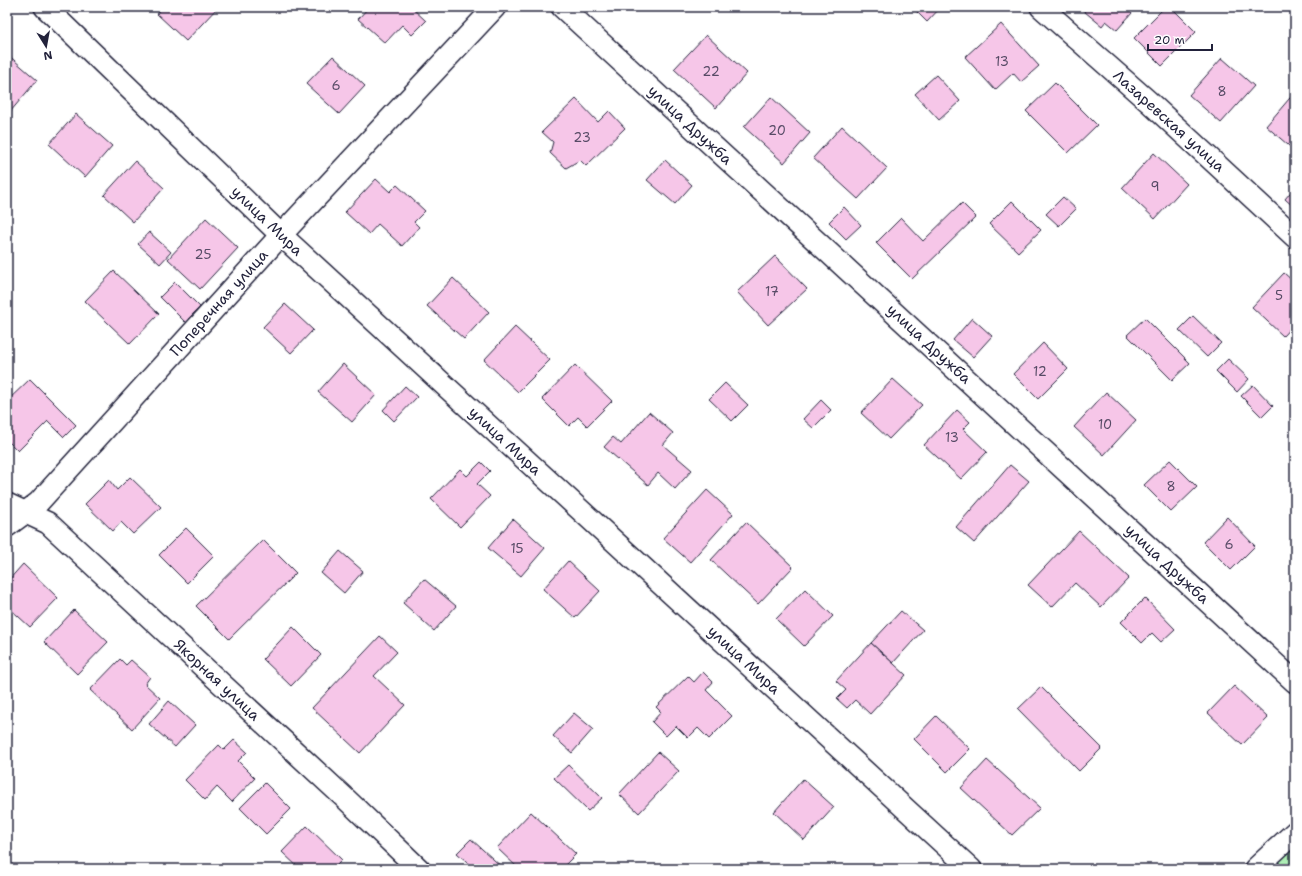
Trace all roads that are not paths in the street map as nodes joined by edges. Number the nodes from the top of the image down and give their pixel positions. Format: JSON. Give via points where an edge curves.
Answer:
{"nodes":[{"id":1,"x":45,"y":7,"type":"edge"},
{"id":2,"x":495,"y":7,"type":"edge"},
{"id":3,"x":562,"y":7,"type":"edge"},
{"id":4,"x":1041,"y":7,"type":"edge"},
{"id":5,"x":281,"y":235,"type":"junction"},
{"id":6,"x":1295,"y":237,"type":"edge"},
{"id":7,"x":7,"y":504,"type":"edge"},
{"id":8,"x":26,"y":512,"type":"junction"},
{"id":9,"x":7,"y":526,"type":"edge"},
{"id":10,"x":1295,"y":682,"type":"edge"},
{"id":11,"x":1295,"y":832,"type":"edge"},
{"id":12,"x":419,"y":869,"type":"edge"},
{"id":13,"x":971,"y":869,"type":"edge"},
{"id":14,"x":1255,"y":869,"type":"edge"}],
"edges":[{"from":1,"to":5,"type":"street","name":"улица Мира"},
{"from":2,"to":5,"type":"street","name":"Поперечная улица"},
{"from":3,"to":10,"type":"street","name":"улица Дружба"},
{"from":4,"to":6,"type":"street","name":"Лазаревская улица","via":[[1149,102]]},
{"from":5,"to":8,"type":"street","name":"Поперечная улица","via":[[38,503]]},
{"from":5,"to":13,"type":"street","name":"улица Мира"},
{"from":7,"to":8,"type":"street","name":"Якорная улица"},
{"from":8,"to":9,"type":"street","name":"Поперечная улица"},
{"from":8,"to":12,"type":"street","name":"Якорная улица","via":[[48,523]]},
{"from":11,"to":14,"type":"street"}]}
